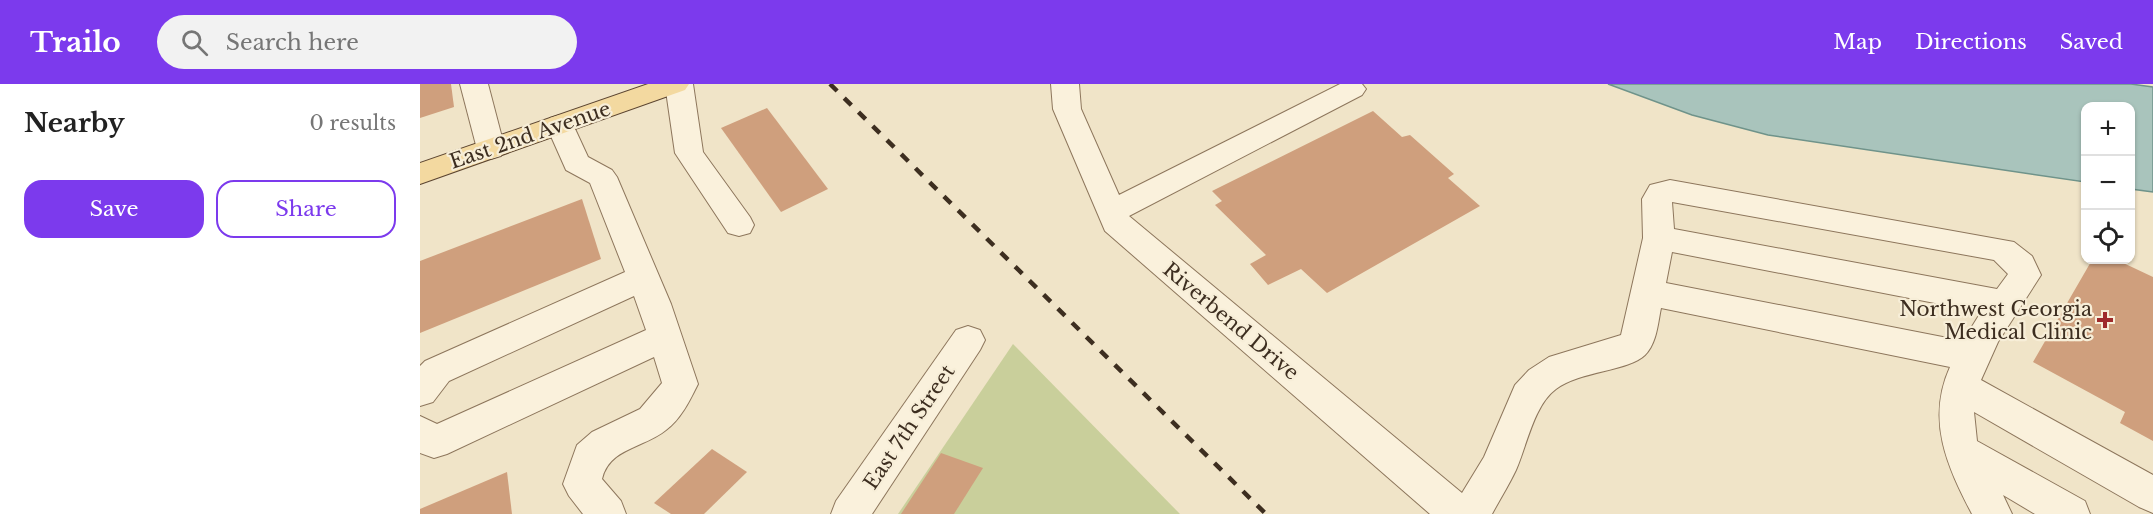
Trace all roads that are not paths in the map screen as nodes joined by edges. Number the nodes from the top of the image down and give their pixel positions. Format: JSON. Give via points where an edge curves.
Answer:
{"nodes":[{"id":1,"x":474,"y":84,"type":"edge"},
{"id":2,"x":677,"y":84,"type":"edge"},
{"id":3,"x":1065,"y":84,"type":"edge"},
{"id":4,"x":1352,"y":90,"type":"dead end"},
{"id":5,"x":560,"y":124,"type":"junction"},
{"id":6,"x":491,"y":149,"type":"junction"},
{"id":7,"x":420,"y":174,"type":"edge"},
{"id":8,"x":1111,"y":212,"type":"junction"},
{"id":9,"x":739,"y":225,"type":"dead end"},
{"id":10,"x":1659,"y":238,"type":"junction"},
{"id":11,"x":644,"y":278,"type":"junction"},
{"id":12,"x":1648,"y":292,"type":"junction"},
{"id":13,"x":2006,"y":304,"type":"junction"},
{"id":14,"x":664,"y":337,"type":"junction"},
{"id":15,"x":968,"y":340,"type":"dead end"},
{"id":16,"x":1966,"y":372,"type":"junction"},
{"id":17,"x":420,"y":391,"type":"edge"},
{"id":18,"x":420,"y":432,"type":"edge"},
{"id":19,"x":1963,"y":452,"type":"junction"},
{"id":20,"x":2153,"y":495,"type":"edge"},
{"id":21,"x":598,"y":505,"type":"edge"},
{"id":22,"x":1458,"y":512,"type":"edge"},
{"id":23,"x":849,"y":514,"type":"edge"},
{"id":24,"x":1993,"y":514,"type":"edge"},
{"id":25,"x":2071,"y":514,"type":"edge"}],
"edges":[{"from":1,"to":6,"type":"street"},
{"from":2,"to":5,"type":"main road","name":"East 2nd Avenue"},
{"from":2,"to":9,"type":"street","via":[[689,153]]},
{"from":3,"to":8,"type":"street","name":"Riverbend Drive","via":[[1067,109]]},
{"from":4,"to":8,"type":"street"},
{"from":5,"to":6,"type":"main road","name":"East 2nd Avenue"},
{"from":5,"to":11,"type":"street","via":[[576,163],[602,177]]},
{"from":6,"to":7,"type":"main road","name":"East 2nd Avenue"},
{"from":8,"to":22,"type":"street","name":"Riverbend Drive","via":[[1116,223]]},
{"from":10,"to":12,"type":"street"},
{"from":10,"to":13,"type":"street"},
{"from":10,"to":13,"type":"street","via":[[1657,199],[1661,193],[1682,191],[2003,250],[2021,265],[2025,275]]},
{"from":11,"to":14,"type":"street"},
{"from":11,"to":17,"type":"street","via":[[437,371]]},
{"from":12,"to":16,"type":"street"},
{"from":12,"to":22,"type":"street","via":[[1633,345],[1561,367],[1535,388],[1498,467]]},
{"from":13,"to":16,"type":"street"},
{"from":14,"to":18,"type":"street","via":[[434,442]]},
{"from":14,"to":21,"type":"street","via":[[680,384],[650,423],[598,446],[585,465],[582,484]]},
{"from":15,"to":23,"type":"street","name":"East 7th Street"},
{"from":16,"to":19,"type":"street","via":[[1957,412]]},
{"from":16,"to":20,"type":"street"},
{"from":19,"to":24,"type":"street"},
{"from":19,"to":25,"type":"street"}]}
